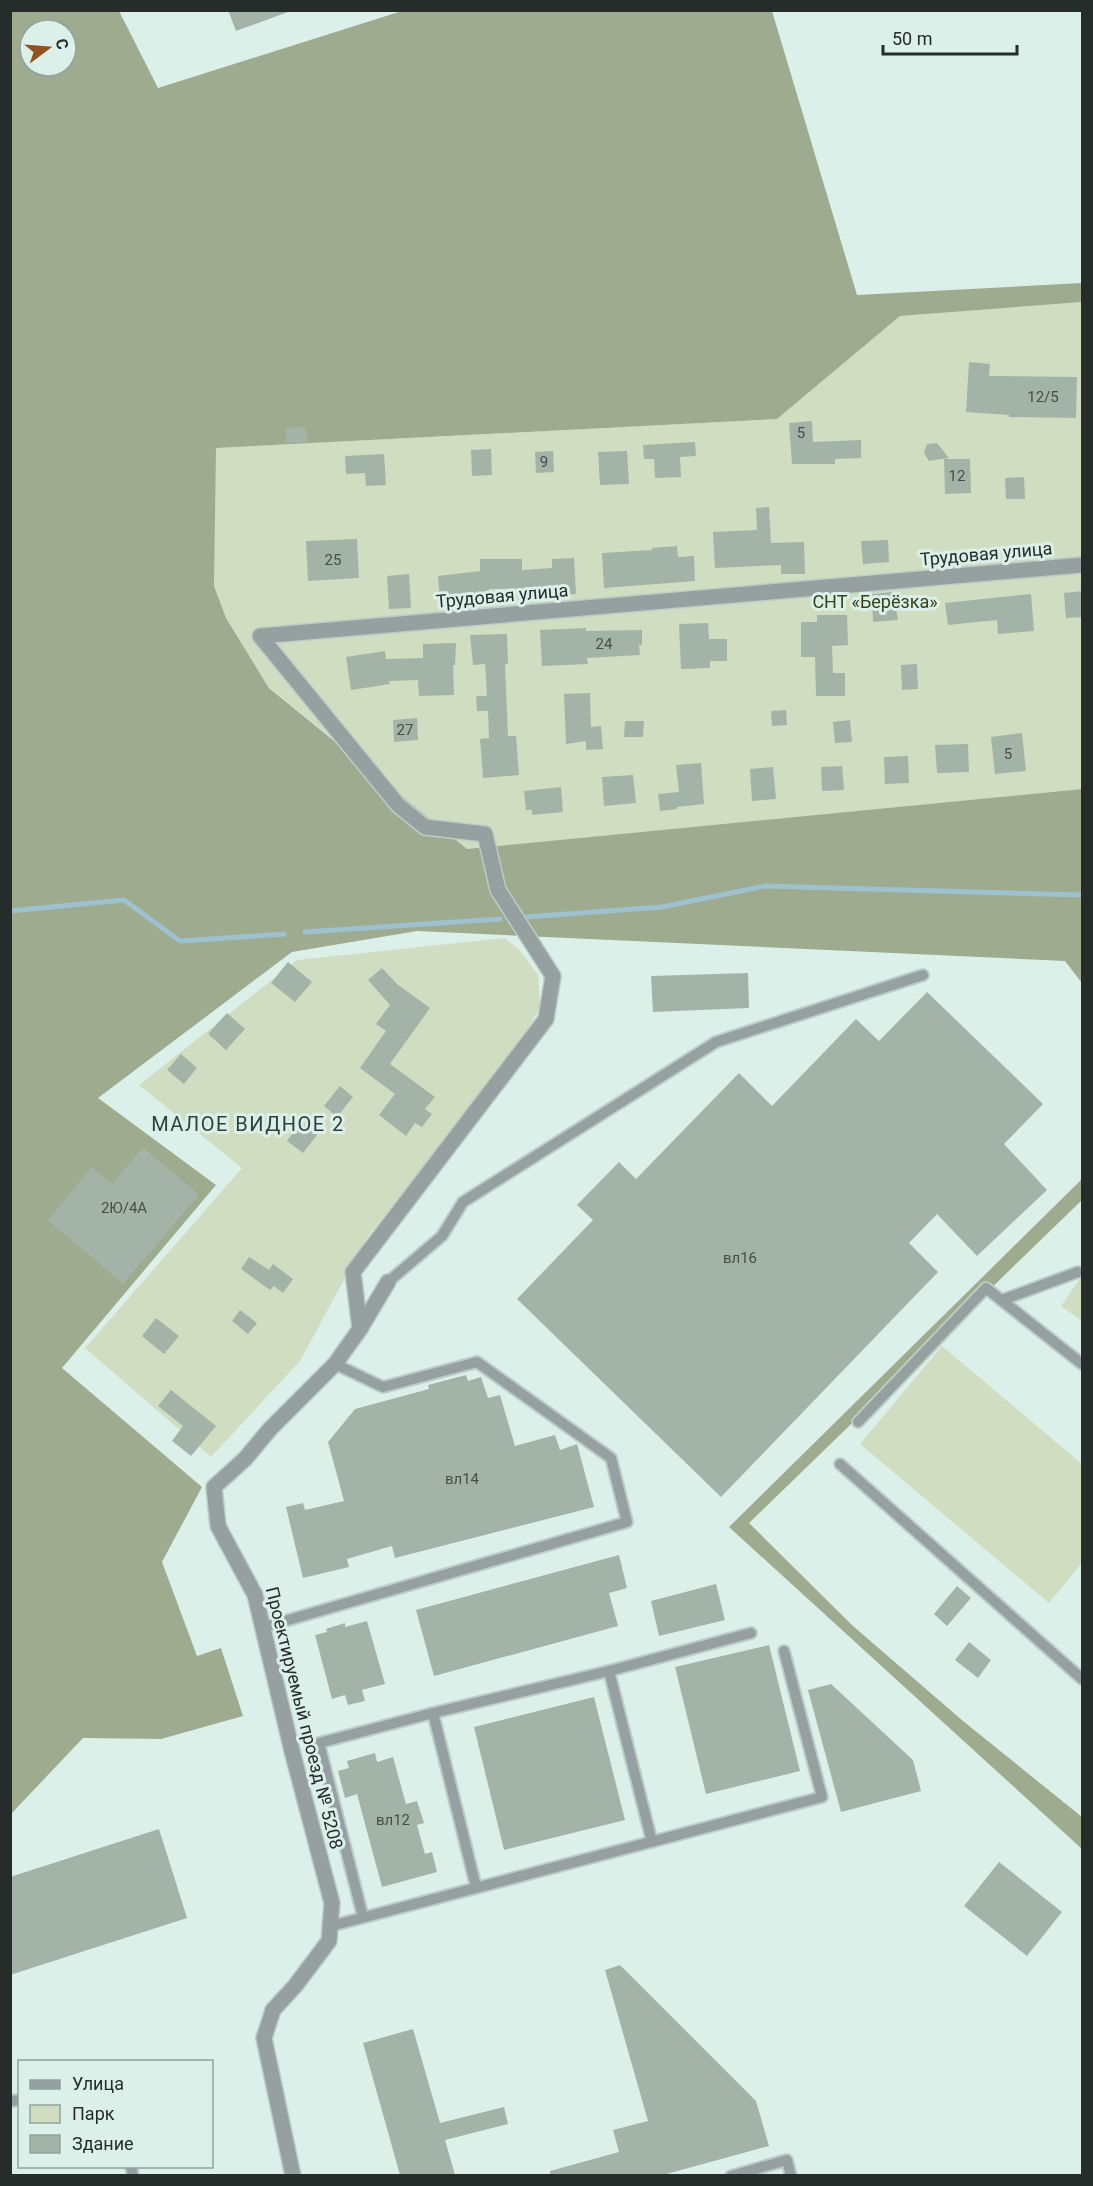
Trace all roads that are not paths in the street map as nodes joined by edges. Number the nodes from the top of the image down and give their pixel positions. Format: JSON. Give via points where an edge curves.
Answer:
{"nodes":[{"id":1,"x":1083,"y":565,"type":"edge"},
{"id":2,"x":923,"y":975,"type":"dead end"},
{"id":3,"x":1078,"y":1272,"type":"dead end"},
{"id":4,"x":388,"y":1282,"type":"joint"},
{"id":5,"x":1002,"y":1300,"type":"junction"},
{"id":6,"x":360,"y":1329,"type":"junction"},
{"id":7,"x":335,"y":1364,"type":"junction"},
{"id":8,"x":1083,"y":1364,"type":"edge"},
{"id":9,"x":858,"y":1422,"type":"dead end"},
{"id":10,"x":840,"y":1464,"type":"dead end"},
{"id":11,"x":264,"y":1627,"type":"junction"},
{"id":12,"x":751,"y":1633,"type":"dead end"},
{"id":13,"x":784,"y":1651,"type":"dead end"},
{"id":14,"x":609,"y":1671,"type":"junction"},
{"id":15,"x":1083,"y":1679,"type":"edge"},
{"id":16,"x":433,"y":1713,"type":"junction"},
{"id":17,"x":652,"y":1842,"type":"junction"},
{"id":18,"x":476,"y":1887,"type":"junction"},
{"id":19,"x":363,"y":1917,"type":"junction"},
{"id":20,"x":331,"y":1926,"type":"junction"},
{"id":21,"x":293,"y":2175,"type":"edge"},
{"id":22,"x":731,"y":2175,"type":"edge"},
{"id":23,"x":791,"y":2175,"type":"edge"}],
"edges":[{"from":1,"to":6,"type":"street","name":"Трудовая улица","via":[[260,636],[398,805],[425,827],[485,834],[498,890],[553,976],[546,1019],[353,1272]]},
{"from":2,"to":4,"type":"lane","via":[[716,1042],[463,1202],[442,1236]]},
{"from":3,"to":5,"type":"lane"},
{"from":4,"to":6,"type":"street","name":"Проектируемый проезд № 5208"},
{"from":5,"to":8,"type":"lane"},
{"from":5,"to":9,"type":"lane","via":[[986,1288]]},
{"from":6,"to":7,"type":"street","name":"Проектируемый проезд № 5208"},
{"from":7,"to":11,"type":"street","name":"Проектируемый проезд № 5208","via":[[214,1487],[219,1526],[255,1595]]},
{"from":7,"to":11,"type":"lane","via":[[383,1387],[477,1362],[611,1458],[627,1522]]},
{"from":10,"to":15,"type":"lane"},
{"from":11,"to":20,"type":"street","name":"Проектируемый проезд № 5208","via":[[332,1903]]},
{"from":12,"to":14,"type":"lane"},
{"from":13,"to":17,"type":"lane","via":[[822,1797]]},
{"from":14,"to":16,"type":"lane"},
{"from":14,"to":17,"type":"lane"},
{"from":16,"to":18,"type":"lane"},
{"from":16,"to":19,"type":"lane","via":[[319,1743]]},
{"from":17,"to":18,"type":"lane"},
{"from":18,"to":19,"type":"lane"},
{"from":19,"to":20,"type":"lane"},
{"from":20,"to":21,"type":"street","name":"Проектируемый проезд № 5208","via":[[329,1941],[273,2010],[264,2038]]},
{"from":22,"to":23,"type":"lane","via":[[787,2160]]}]}
